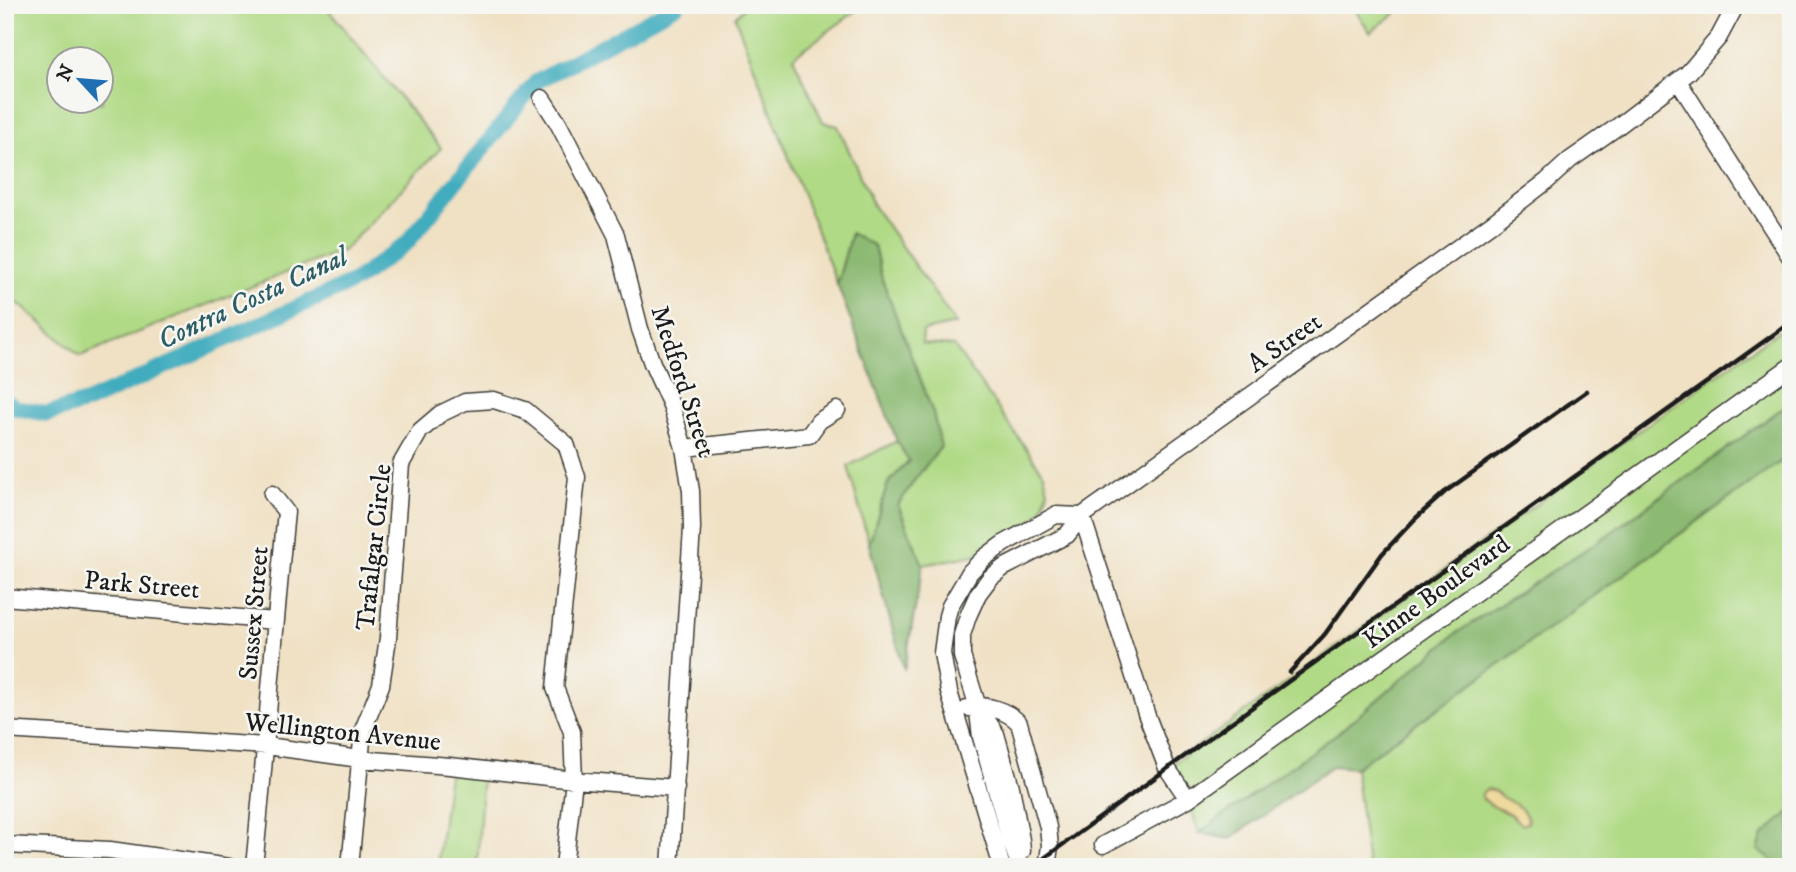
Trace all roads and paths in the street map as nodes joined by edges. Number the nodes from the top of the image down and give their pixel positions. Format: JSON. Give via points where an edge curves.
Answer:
{"nodes":[{"id":1,"x":1736,"y":5,"type":"edge"},
{"id":2,"x":1678,"y":81,"type":"junction"},
{"id":3,"x":542,"y":98,"type":"dead end"},
{"id":4,"x":1791,"y":258,"type":"edge"},
{"id":5,"x":1791,"y":366,"type":"edge"},
{"id":6,"x":837,"y":411,"type":"dead end"},
{"id":7,"x":684,"y":448,"type":"junction"},
{"id":8,"x":272,"y":494,"type":"dead end"},
{"id":9,"x":1082,"y":516,"type":"junction"},
{"id":10,"x":5,"y":597,"type":"edge"},
{"id":11,"x":275,"y":621,"type":"junction"},
{"id":12,"x":977,"y":704,"type":"junction"},
{"id":13,"x":956,"y":712,"type":"junction"},
{"id":14,"x":5,"y":730,"type":"edge"},
{"id":15,"x":267,"y":746,"type":"junction"},
{"id":16,"x":360,"y":758,"type":"junction"},
{"id":17,"x":574,"y":780,"type":"junction"},
{"id":18,"x":676,"y":788,"type":"junction"},
{"id":19,"x":1188,"y":799,"type":"junction"},
{"id":20,"x":1049,"y":837,"type":"junction"},
{"id":21,"x":5,"y":845,"type":"edge"},
{"id":22,"x":1103,"y":845,"type":"dead end"},
{"id":23,"x":1014,"y":858,"type":"edge"},
{"id":24,"x":229,"y":867,"type":"edge"},
{"id":25,"x":254,"y":867,"type":"edge"},
{"id":26,"x":350,"y":867,"type":"edge"},
{"id":27,"x":564,"y":867,"type":"edge"},
{"id":28,"x":670,"y":867,"type":"edge"},
{"id":29,"x":1047,"y":867,"type":"edge"}],
"edges":[{"from":1,"to":2,"type":"street","name":"A Street","via":[[1719,37]]},
{"from":2,"to":4,"type":"street"},
{"from":2,"to":9,"type":"street","name":"A Street","via":[[1491,224]]},
{"from":3,"to":7,"type":"street","name":"Medford Street","via":[[616,235],[640,329]]},
{"from":5,"to":19,"type":"street","name":"Kinne Boulevard"},
{"from":6,"to":7,"type":"street","via":[[819,421],[809,435]]},
{"from":7,"to":18,"type":"street","name":"Medford Street","via":[[692,528]]},
{"from":8,"to":11,"type":"street","name":"Sussex Street","via":[[286,512]]},
{"from":9,"to":12,"type":"street","name":"A Street","via":[[1067,535],[1003,568],[978,594],[962,635],[962,656]]},
{"from":9,"to":13,"type":"street","via":[[1056,515],[1003,544],[970,572],[950,606],[942,653]]},
{"from":9,"to":19,"type":"street","via":[[1147,716],[1167,768]]},
{"from":10,"to":11,"type":"street","name":"Park Street"},
{"from":11,"to":15,"type":"street","name":"Sussex Street"},
{"from":12,"to":13,"type":"street"},
{"from":12,"to":20,"type":"street","via":[[1003,712],[1018,723]]},
{"from":12,"to":23,"type":"street","name":"A Street","via":[[981,737]]},
{"from":13,"to":23,"type":"street"},
{"from":14,"to":15,"type":"street","name":"Wellington Avenue"},
{"from":15,"to":16,"type":"street","name":"Wellington Avenue"},
{"from":15,"to":25,"type":"street","name":"Sussex Street"},
{"from":16,"to":17,"type":"street","name":"Wellington Avenue"},
{"from":16,"to":17,"type":"street","name":"Trafalgar Circle","via":[[363,730],[381,685],[388,638],[401,464],[421,431],[440,414],[465,402],[494,400],[525,410],[566,444],[577,477],[555,688],[572,732]]},
{"from":16,"to":26,"type":"street","name":"Trafalgar Circle"},
{"from":17,"to":18,"type":"street","name":"Wellington Avenue"},
{"from":17,"to":27,"type":"street","name":"Trafalgar Circle"},
{"from":18,"to":28,"type":"street","name":"Medford Street"},
{"from":19,"to":22,"type":"street","name":"Kinne Boulevard"},
{"from":20,"to":23,"type":"street"},
{"from":20,"to":29,"type":"street"},
{"from":21,"to":24,"type":"street","via":[[110,850]]}]}
